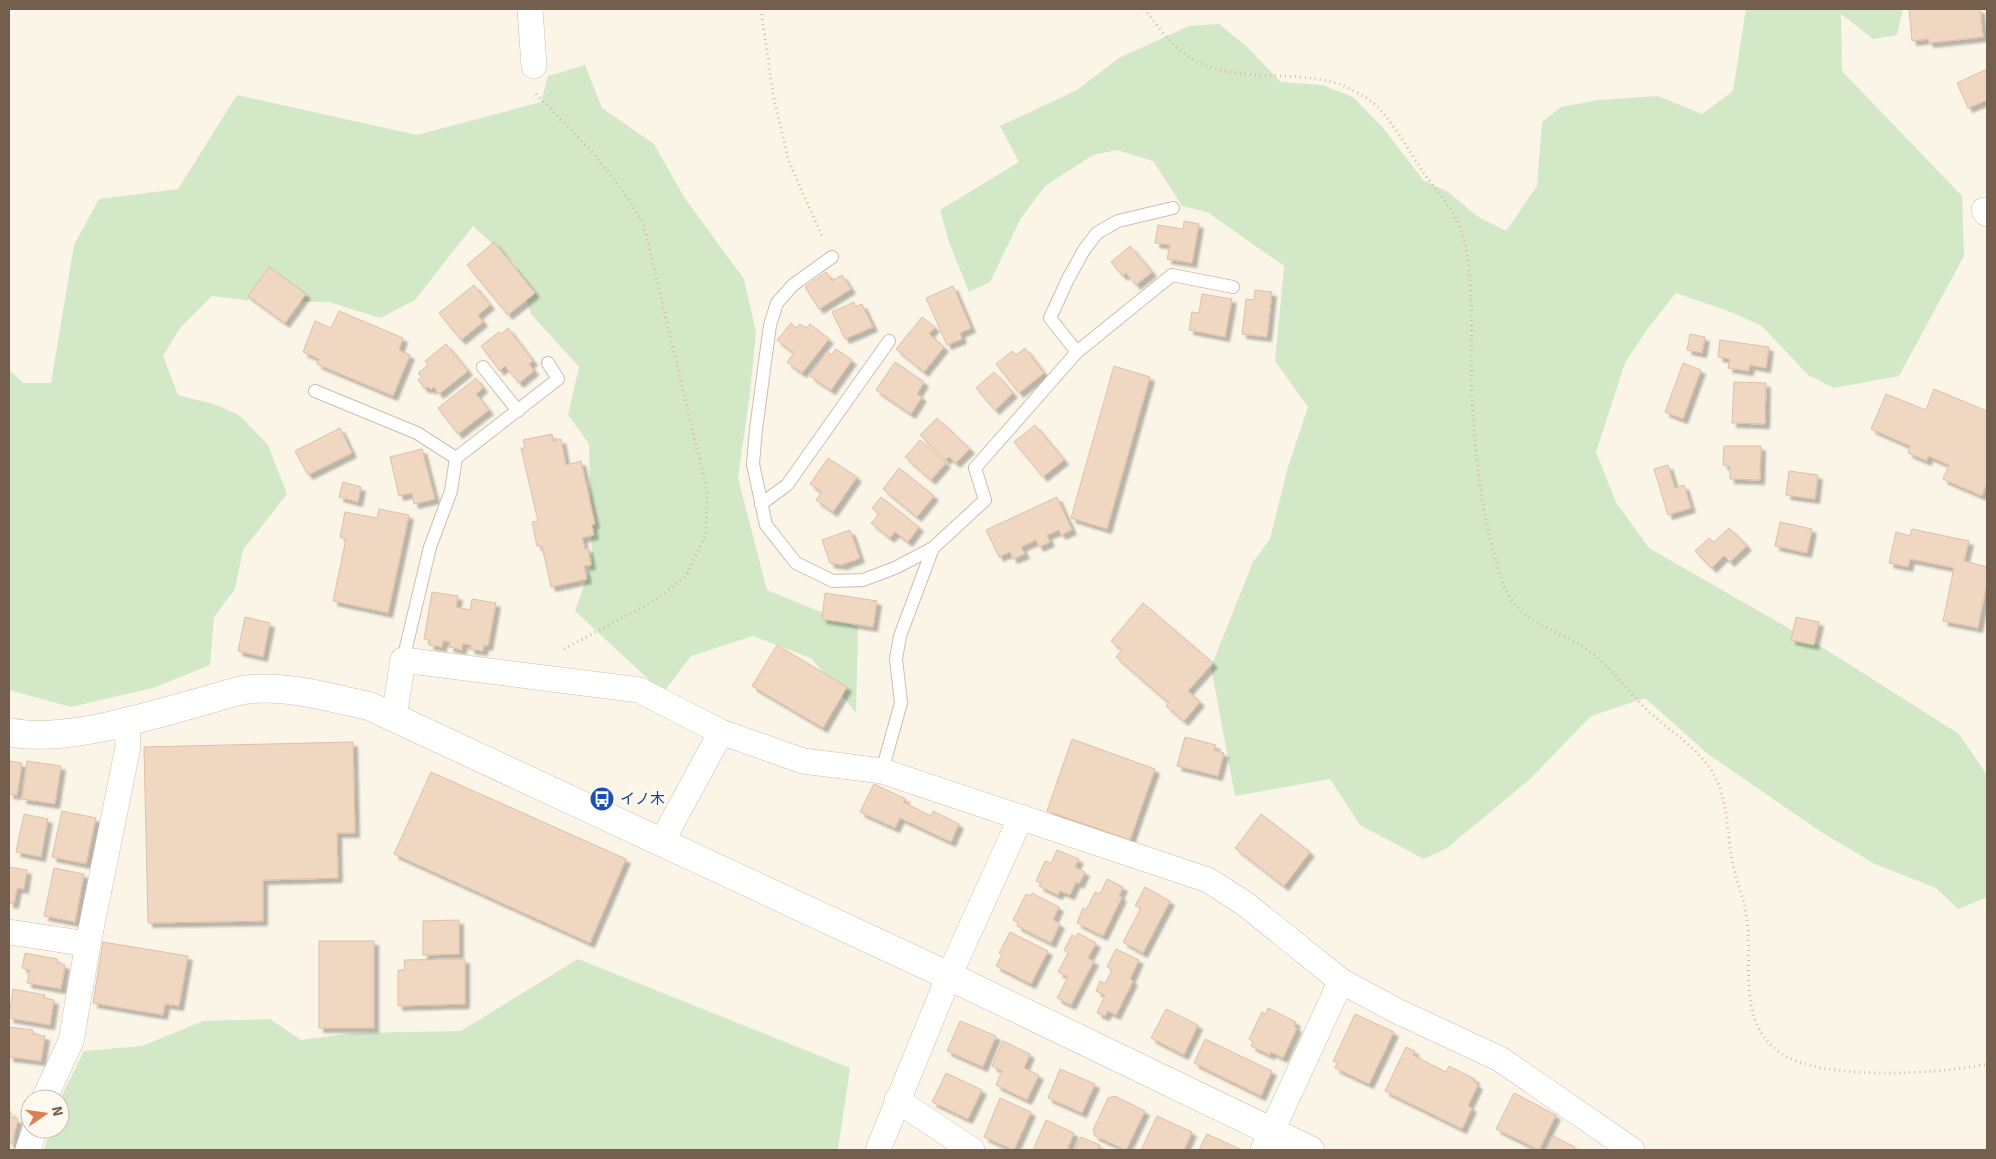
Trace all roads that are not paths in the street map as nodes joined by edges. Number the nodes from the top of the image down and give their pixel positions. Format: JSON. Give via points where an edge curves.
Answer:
{"nodes":[{"id":1,"x":530,"y":9,"type":"edge"},
{"id":2,"x":534,"y":66,"type":"road end"},
{"id":3,"x":1173,"y":208,"type":"dead end"},
{"id":4,"x":832,"y":257,"type":"road end"},
{"id":5,"x":1232,"y":287,"type":"dead end"},
{"id":6,"x":889,"y":341,"type":"dead end"},
{"id":7,"x":1076,"y":352,"type":"junction"},
{"id":8,"x":548,"y":363,"type":"dead end"},
{"id":9,"x":483,"y":367,"type":"dead end"},
{"id":10,"x":315,"y":391,"type":"dead end"},
{"id":11,"x":518,"y":411,"type":"junction"},
{"id":12,"x":456,"y":458,"type":"junction"},
{"id":13,"x":761,"y":504,"type":"junction"},
{"id":14,"x":933,"y":548,"type":"junction"},
{"id":15,"x":403,"y":660,"type":"junction"},
{"id":16,"x":394,"y":716,"type":"junction"},
{"id":17,"x":127,"y":721,"type":"junction"},
{"id":18,"x":9,"y":732,"type":"edge"},
{"id":19,"x":721,"y":732,"type":"junction"},
{"id":20,"x":882,"y":771,"type":"junction"},
{"id":21,"x":1021,"y":817,"type":"junction"},
{"id":22,"x":661,"y":843,"type":"junction"},
{"id":23,"x":9,"y":932,"type":"edge"},
{"id":24,"x":88,"y":944,"type":"junction"},
{"id":25,"x":949,"y":976,"type":"junction"},
{"id":26,"x":1341,"y":981,"type":"junction"},
{"id":27,"x":49,"y":1089,"type":"edge"},
{"id":28,"x":897,"y":1100,"type":"junction"},
{"id":29,"x":1268,"y":1141,"type":"edge"},
{"id":30,"x":878,"y":1150,"type":"edge"},
{"id":31,"x":972,"y":1150,"type":"edge"},
{"id":32,"x":1310,"y":1150,"type":"edge"},
{"id":33,"x":1632,"y":1150,"type":"edge"}],
"edges":[{"from":1,"to":2,"type":"street"},
{"from":3,"to":7,"type":"lane","via":[[1118,221],[1096,233],[1084,250],[1050,318]]},
{"from":4,"to":13,"type":"lane","via":[[793,285],[776,303],[770,325],[753,464]]},
{"from":5,"to":7,"type":"lane","via":[[1172,275]]},
{"from":6,"to":13,"type":"lane","via":[[787,484]]},
{"from":7,"to":14,"type":"lane","via":[[974,468],[985,500]]},
{"from":8,"to":11,"type":"lane","via":[[558,379]]},
{"from":9,"to":11,"type":"lane"},
{"from":10,"to":12,"type":"lane","via":[[417,433]]},
{"from":11,"to":12,"type":"lane"},
{"from":12,"to":15,"type":"lane","via":[[451,491],[430,547]]},
{"from":13,"to":14,"type":"lane","via":[[766,524],[796,562],[834,581],[863,580]]},
{"from":14,"to":20,"type":"lane","via":[[900,636],[896,659],[901,703]]},
{"from":15,"to":16,"type":"street"},
{"from":15,"to":19,"type":"street","via":[[639,690]]},
{"from":16,"to":17,"type":"street","via":[[369,706],[312,693],[251,689]]},
{"from":16,"to":22,"type":"street"},
{"from":17,"to":18,"type":"street","via":[[27,736]]},
{"from":17,"to":24,"type":"street","via":[[128,747]]},
{"from":19,"to":20,"type":"street","via":[[803,761]]},
{"from":19,"to":22,"type":"street"},
{"from":20,"to":21,"type":"street"},
{"from":21,"to":25,"type":"street"},
{"from":21,"to":26,"type":"street","via":[[1208,880],[1244,903]]},
{"from":22,"to":25,"type":"street"},
{"from":23,"to":24,"type":"street"},
{"from":24,"to":27,"type":"street","via":[[71,1040]]},
{"from":25,"to":28,"type":"street"},
{"from":25,"to":29,"type":"street"},
{"from":26,"to":29,"type":"street"},
{"from":26,"to":33,"type":"street","via":[[1397,1012],[1500,1060]]},
{"from":28,"to":30,"type":"street"},
{"from":28,"to":31,"type":"street"},
{"from":29,"to":32,"type":"street"}]}
